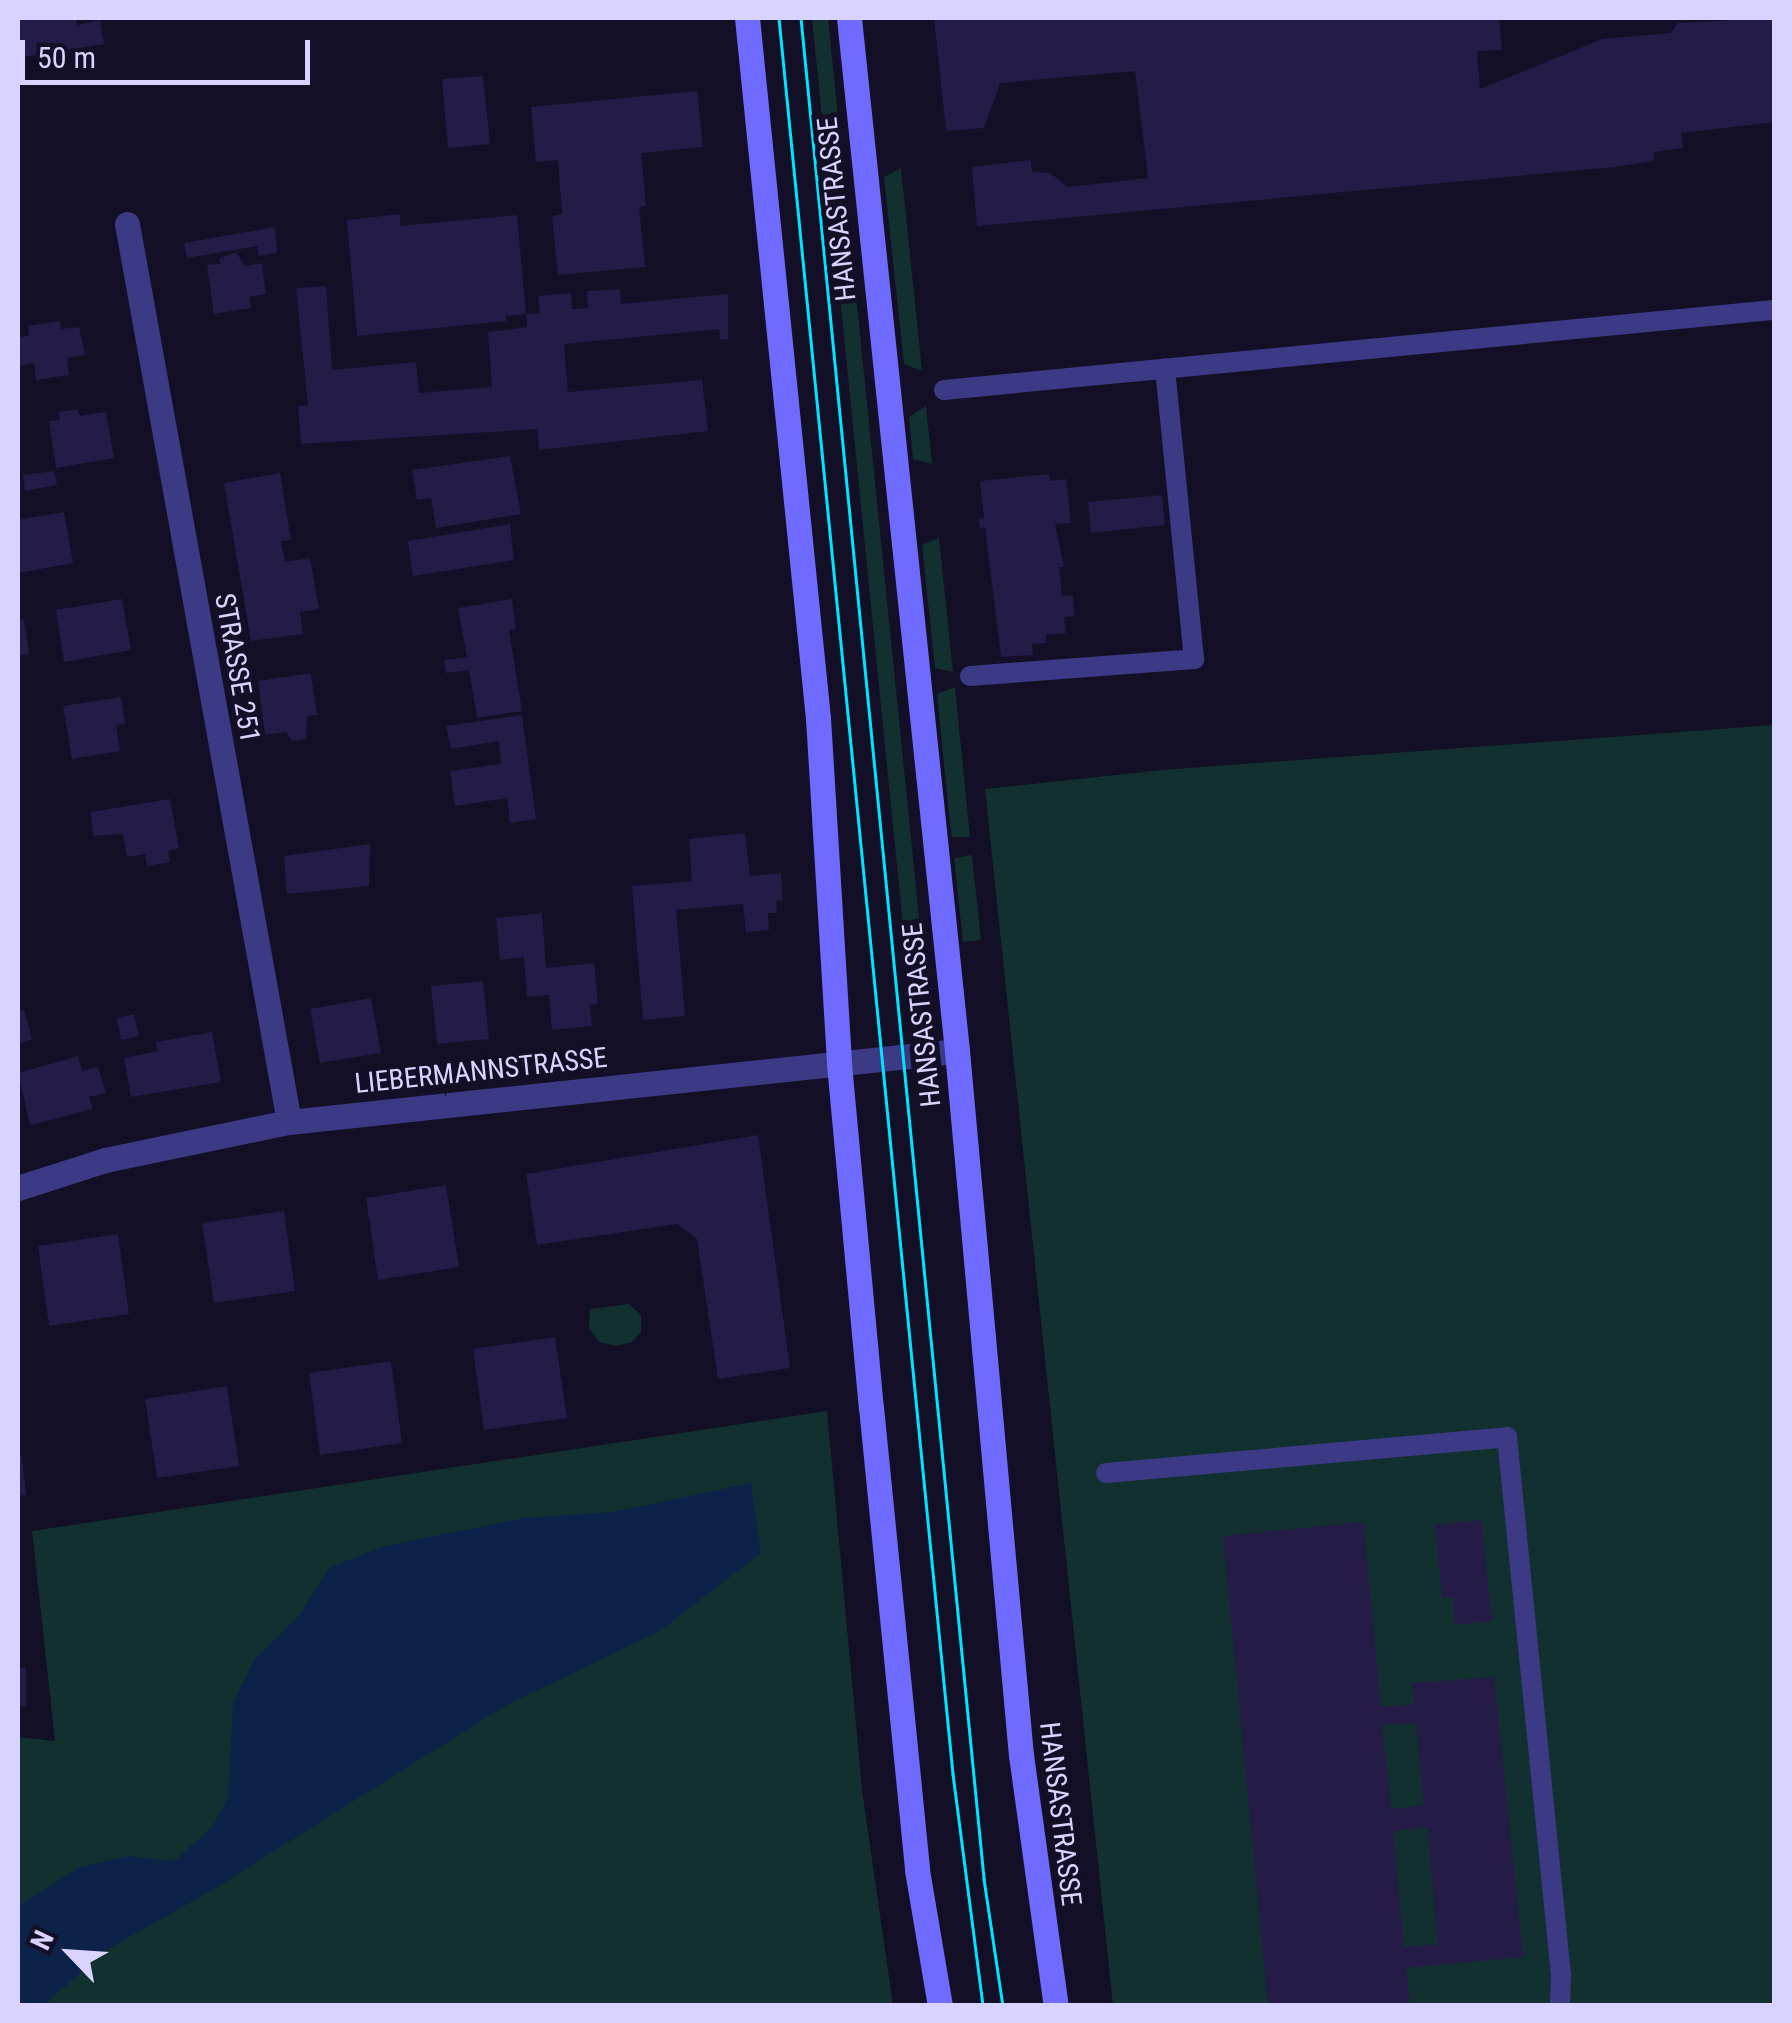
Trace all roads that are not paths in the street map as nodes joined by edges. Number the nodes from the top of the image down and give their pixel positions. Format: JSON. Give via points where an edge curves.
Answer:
{"nodes":[{"id":1,"x":747,"y":18,"type":"edge"},
{"id":2,"x":849,"y":18,"type":"edge"},
{"id":3,"x":127,"y":224,"type":"dead end"},
{"id":4,"x":1774,"y":310,"type":"edge"},
{"id":5,"x":1166,"y":368,"type":"junction"},
{"id":6,"x":944,"y":390,"type":"dead end"},
{"id":7,"x":970,"y":676,"type":"dead end"},
{"id":8,"x":957,"y":1051,"type":"junction"},
{"id":9,"x":840,"y":1064,"type":"junction"},
{"id":10,"x":289,"y":1122,"type":"junction"},
{"id":11,"x":18,"y":1188,"type":"edge"},
{"id":12,"x":1106,"y":1473,"type":"dead end"},
{"id":13,"x":940,"y":2006,"type":"edge"},
{"id":14,"x":1056,"y":2006,"type":"edge"},
{"id":15,"x":1560,"y":2006,"type":"edge"}],
"edges":[{"from":1,"to":9,"type":"main road","via":[[818,718]]},
{"from":2,"to":8,"type":"main road","name":"HANSASTRASSE"},
{"from":3,"to":10,"type":"street","name":"STRASSE 251"},
{"from":4,"to":5,"type":"lane"},
{"from":5,"to":6,"type":"lane"},
{"from":5,"to":7,"type":"lane","via":[[1194,659]]},
{"from":8,"to":9,"type":"street","name":"LIEBERMANNSTRASSE"},
{"from":8,"to":14,"type":"main road","name":"HANSASTRASSE","via":[[1021,1755]]},
{"from":9,"to":10,"type":"street","name":"LIEBERMANNSTRASSE"},
{"from":9,"to":13,"type":"main road","via":[[917,1870]]},
{"from":10,"to":11,"type":"street","name":"LIEBERMANNSTRASSE","via":[[106,1160]]},
{"from":12,"to":15,"type":"lane","via":[[1507,1436]]}]}
